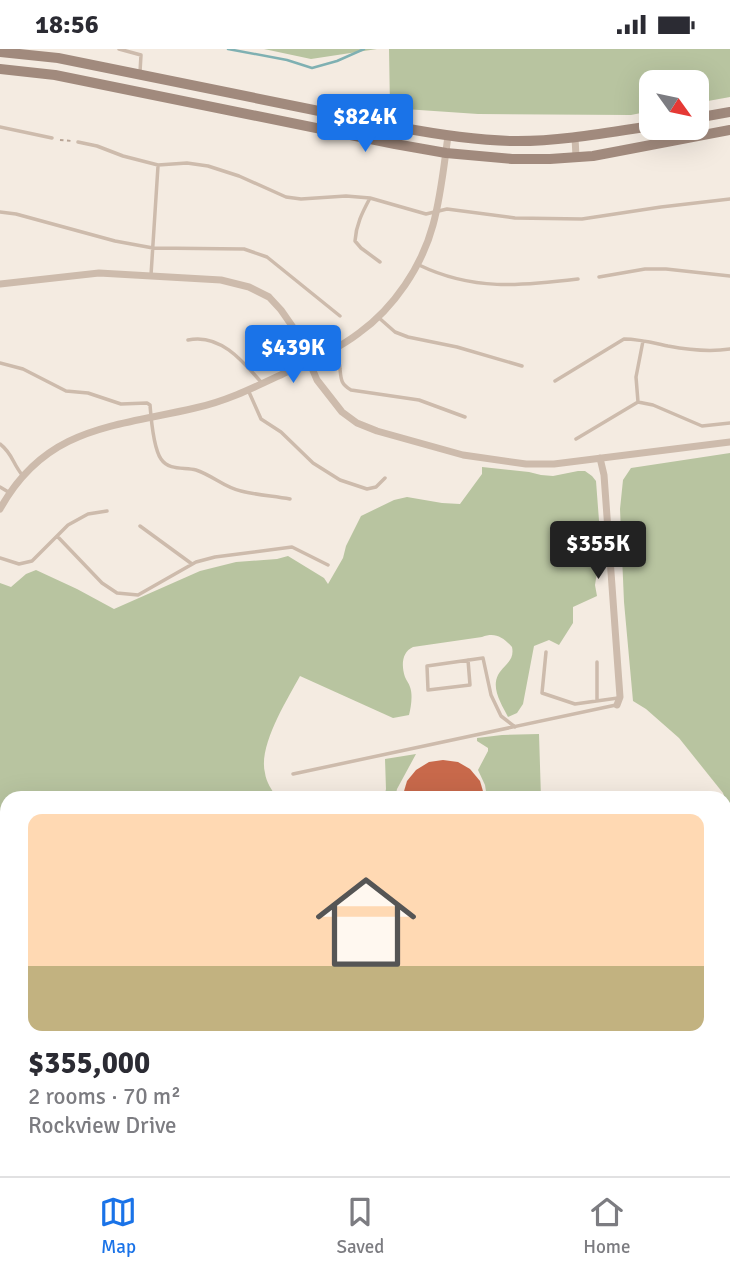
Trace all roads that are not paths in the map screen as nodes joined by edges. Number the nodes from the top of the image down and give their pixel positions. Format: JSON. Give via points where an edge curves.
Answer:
{"nodes":[{"id":1,"x":119,"y":49,"type":"edge"},
{"id":2,"x":0,"y":52,"type":"edge"},
{"id":3,"x":0,"y":69,"type":"edge"},
{"id":4,"x":139,"y":74,"type":"junction"},
{"id":5,"x":730,"y":112,"type":"edge"},
{"id":6,"x":709,"y":116,"type":"edge"},
{"id":7,"x":0,"y":127,"type":"edge"},
{"id":8,"x":639,"y":128,"type":"edge"},
{"id":9,"x":730,"y":130,"type":"edge"},
{"id":10,"x":448,"y":136,"type":"junction"},
{"id":11,"x":575,"y":137,"type":"junction"},
{"id":12,"x":52,"y":138,"type":"road end"},
{"id":13,"x":78,"y":142,"type":"road end"},
{"id":14,"x":446,"y":153,"type":"junction"},
{"id":15,"x":576,"y":157,"type":"junction"},
{"id":16,"x":158,"y":165,"type":"junction"},
{"id":17,"x":370,"y":198,"type":"junction"},
{"id":18,"x":730,"y":199,"type":"edge"},
{"id":19,"x":436,"y":211,"type":"junction"},
{"id":20,"x":0,"y":212,"type":"edge"},
{"id":21,"x":153,"y":248,"type":"junction"},
{"id":22,"x":380,"y":263,"type":"dead end"},
{"id":23,"x":417,"y":264,"type":"junction"},
{"id":24,"x":151,"y":275,"type":"junction"},
{"id":25,"x":730,"y":276,"type":"edge"},
{"id":26,"x":599,"y":277,"type":"dead end"},
{"id":27,"x":578,"y":279,"type":"dead end"},
{"id":28,"x":0,"y":284,"type":"edge"},
{"id":29,"x":340,"y":316,"type":"dead end"},
{"id":30,"x":378,"y":317,"type":"junction"},
{"id":31,"x":188,"y":340,"type":"dead end"},
{"id":32,"x":643,"y":341,"type":"junction"},
{"id":33,"x":730,"y":349,"type":"edge"},
{"id":34,"x":334,"y":350,"type":"junction"},
{"id":35,"x":309,"y":362,"type":"junction"},
{"id":36,"x":0,"y":363,"type":"edge"},
{"id":37,"x":522,"y":366,"type":"dead end"},
{"id":38,"x":555,"y":381,"type":"dead end"},
{"id":39,"x":263,"y":383,"type":"junction"},
{"id":40,"x":248,"y":390,"type":"junction"},
{"id":41,"x":638,"y":402,"type":"junction"},
{"id":42,"x":151,"y":417,"type":"junction"},
{"id":43,"x":465,"y":417,"type":"dead end"},
{"id":44,"x":730,"y":423,"type":"edge"},
{"id":45,"x":576,"y":439,"type":"dead end"},
{"id":46,"x":730,"y":442,"type":"edge"},
{"id":47,"x":0,"y":443,"type":"edge"},
{"id":48,"x":600,"y":458,"type":"junction"},
{"id":49,"x":23,"y":476,"type":"junction"},
{"id":50,"x":385,"y":478,"type":"dead end"},
{"id":51,"x":0,"y":487,"type":"edge"},
{"id":52,"x":9,"y":493,"type":"junction"},
{"id":53,"x":290,"y":499,"type":"dead end"},
{"id":54,"x":0,"y":509,"type":"edge"},
{"id":55,"x":107,"y":511,"type":"dead end"},
{"id":56,"x":140,"y":526,"type":"dead end"},
{"id":57,"x":57,"y":536,"type":"junction"},
{"id":58,"x":0,"y":558,"type":"edge"},
{"id":59,"x":192,"y":564,"type":"junction"},
{"id":60,"x":328,"y":565,"type":"dead end"},
{"id":61,"x":546,"y":652,"type":"dead end"},
{"id":62,"x":468,"y":660,"type":"junction"},
{"id":63,"x":597,"y":662,"type":"dead end"},
{"id":64,"x":597,"y":701,"type":"junction"},
{"id":65,"x":619,"y":701,"type":"junction"},
{"id":66,"x":515,"y":727,"type":"junction"},
{"id":67,"x":293,"y":775,"type":"dead end"}],
"edges":[{"from":1,"to":4,"type":"lane","via":[[141,55]]},
{"from":2,"to":4,"type":"street"},
{"from":3,"to":14,"type":"street","via":[[55,75]]},
{"from":4,"to":10,"type":"street"},
{"from":5,"to":6,"type":"street"},
{"from":7,"to":12,"type":"lane"},
{"from":8,"to":11,"type":"street"},
{"from":9,"to":15,"type":"street"},
{"from":10,"to":11,"type":"street","via":[[512,141]]},
{"from":10,"to":14,"type":"street"},
{"from":11,"to":15,"type":"street"},
{"from":13,"to":16,"type":"lane"},
{"from":14,"to":15,"type":"street","via":[[512,159]]},
{"from":14,"to":19,"type":"street"},
{"from":16,"to":17,"type":"lane","via":[[208,166],[300,199]]},
{"from":16,"to":21,"type":"lane"},
{"from":17,"to":19,"type":"lane","via":[[426,214]]},
{"from":17,"to":22,"type":"lane","via":[[359,218],[355,241]]},
{"from":18,"to":19,"type":"lane","via":[[582,219]]},
{"from":19,"to":23,"type":"street"},
{"from":20,"to":21,"type":"lane"},
{"from":21,"to":24,"type":"lane"},
{"from":21,"to":29,"type":"lane","via":[[244,249],[267,257]]},
{"from":23,"to":27,"type":"lane","via":[[450,277],[496,285]]},
{"from":23,"to":30,"type":"street"},
{"from":24,"to":28,"type":"street","via":[[99,273]]},
{"from":24,"to":35,"type":"street","via":[[221,280],[269,297],[297,333]]},
{"from":25,"to":26,"type":"lane","via":[[645,269]]},
{"from":30,"to":34,"type":"street"},
{"from":30,"to":37,"type":"lane","via":[[408,337]]},
{"from":31,"to":39,"type":"lane","via":[[205,338],[220,344]]},
{"from":32,"to":33,"type":"lane","via":[[683,349]]},
{"from":32,"to":38,"type":"lane","via":[[624,339]]},
{"from":32,"to":41,"type":"lane","via":[[636,377]]},
{"from":34,"to":35,"type":"street"},
{"from":34,"to":43,"type":"lane","via":[[342,385],[351,390],[419,400]]},
{"from":35,"to":39,"type":"street"},
{"from":35,"to":48,"type":"street","via":[[342,412],[377,431],[463,455],[526,464]]},
{"from":36,"to":42,"type":"lane","via":[[66,391],[121,404],[147,403]]},
{"from":39,"to":40,"type":"street"},
{"from":40,"to":42,"type":"street","via":[[198,408]]},
{"from":40,"to":50,"type":"lane","via":[[261,419],[313,463],[340,480],[367,489]]},
{"from":41,"to":44,"type":"lane","via":[[702,426]]},
{"from":41,"to":45,"type":"lane"},
{"from":42,"to":49,"type":"street","via":[[74,438]]},
{"from":42,"to":53,"type":"lane","via":[[160,457],[168,465],[193,469],[238,491]]},
{"from":46,"to":48,"type":"street"},
{"from":47,"to":49,"type":"lane"},
{"from":48,"to":65,"type":"street"},
{"from":49,"to":52,"type":"street"},
{"from":51,"to":52,"type":"lane"},
{"from":52,"to":54,"type":"street"},
{"from":55,"to":57,"type":"lane","via":[[80,517]]},
{"from":56,"to":59,"type":"lane"},
{"from":57,"to":58,"type":"lane","via":[[32,561],[19,564]]},
{"from":57,"to":59,"type":"lane","via":[[117,593],[138,595]]},
{"from":59,"to":60,"type":"lane","via":[[292,547]]},
{"from":61,"to":64,"type":"lane","via":[[542,692],[575,704]]},
{"from":62,"to":62,"type":"lane","via":[[427,666],[428,690],[470,685]]},
{"from":62,"to":66,"type":"lane","via":[[483,658],[491,695],[501,716]]},
{"from":63,"to":64,"type":"lane"},
{"from":64,"to":65,"type":"lane"},
{"from":65,"to":66,"type":"lane"},
{"from":66,"to":67,"type":"lane"}]}
